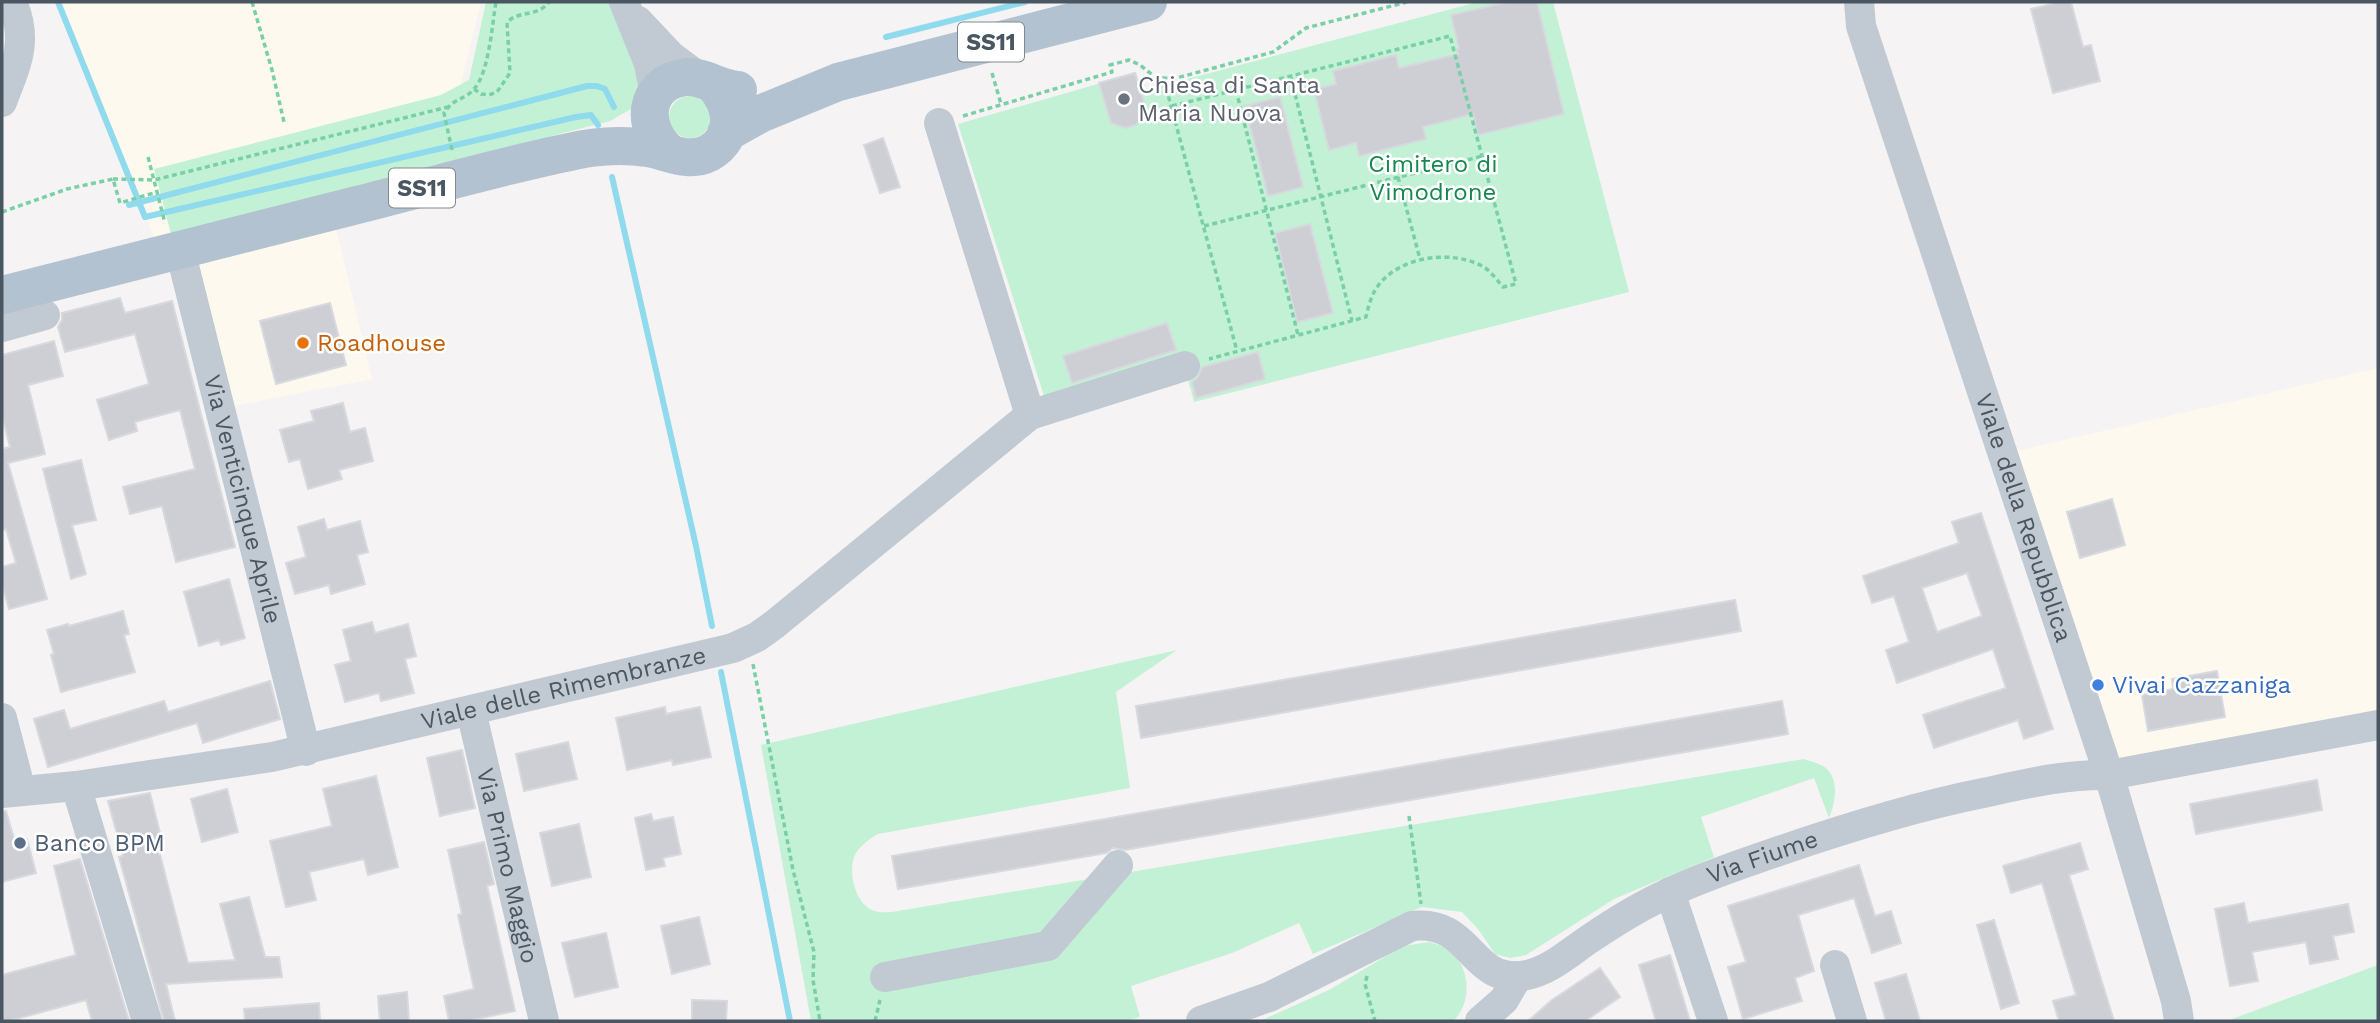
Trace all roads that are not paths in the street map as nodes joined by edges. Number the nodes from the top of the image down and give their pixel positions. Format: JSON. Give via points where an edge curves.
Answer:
{"nodes":[{"id":1,"x":12,"y":2,"type":"edge"},
{"id":2,"x":1148,"y":2,"type":"edge"},
{"id":3,"x":627,"y":8,"type":"edge"},
{"id":4,"x":1855,"y":10,"type":"edge"},
{"id":5,"x":708,"y":82,"type":"junction"},
{"id":6,"x":838,"y":82,"type":"junction"},
{"id":7,"x":652,"y":101,"type":"junction"},
{"id":8,"x":2,"y":102,"type":"edge"},
{"id":9,"x":939,"y":123,"type":"road end"},
{"id":10,"x":726,"y":134,"type":"junction"},
{"id":11,"x":586,"y":149,"type":"junction"},
{"id":12,"x":670,"y":153,"type":"junction"},
{"id":13,"x":173,"y":238,"type":"junction"},
{"id":14,"x":2,"y":295,"type":"edge"},
{"id":15,"x":45,"y":315,"type":"dead end"},
{"id":16,"x":2,"y":327,"type":"edge"},
{"id":17,"x":1185,"y":366,"type":"road end"},
{"id":18,"x":1030,"y":415,"type":"junction"},
{"id":19,"x":471,"y":711,"type":"junction"},
{"id":20,"x":2,"y":718,"type":"edge"},
{"id":21,"x":2378,"y":725,"type":"edge"},
{"id":22,"x":306,"y":751,"type":"junction"},
{"id":23,"x":2109,"y":775,"type":"junction"},
{"id":24,"x":76,"y":786,"type":"junction"},
{"id":25,"x":11,"y":792,"type":"edge"},
{"id":26,"x":1118,"y":865,"type":"dead end"},
{"id":27,"x":1670,"y":892,"type":"junction"},
{"id":28,"x":1835,"y":965,"type":"dead end"},
{"id":29,"x":1518,"y":976,"type":"junction"},
{"id":30,"x":885,"y":977,"type":"dead end"},
{"id":31,"x":2179,"y":1017,"type":"edge"},
{"id":32,"x":147,"y":1021,"type":"edge"},
{"id":33,"x":544,"y":1021,"type":"edge"},
{"id":34,"x":1201,"y":1021,"type":"edge"},
{"id":35,"x":1480,"y":1021,"type":"edge"},
{"id":36,"x":1713,"y":1021,"type":"edge"},
{"id":37,"x":1852,"y":1021,"type":"edge"}],
"edges":[{"from":1,"to":8,"type":"street","via":[[22,39]]},
{"from":2,"to":6,"type":"main road","number":"SS11"},
{"from":3,"to":5,"type":"street","via":[[671,56]]},
{"from":3,"to":7,"type":"street","via":[[649,64]]},
{"from":4,"to":23,"type":"street","name":"Viale della Repubblica"},
{"from":5,"to":6,"type":"main road","number":"SS11","via":[[735,90]]},
{"from":5,"to":7,"type":"main road","number":"SS11","via":[[676,79],[664,85]]},
{"from":5,"to":10,"type":"main road","via":[[729,107]]},
{"from":6,"to":10,"type":"main road","number":"SS11","via":[[760,114]]},
{"from":7,"to":11,"type":"main road","number":"SS11","via":[[619,131]]},
{"from":7,"to":12,"type":"main road","via":[[652,134]]},
{"from":9,"to":18,"type":"street"},
{"from":10,"to":12,"type":"main road","number":"SS11","via":[[708,153],[682,157]]},
{"from":11,"to":12,"type":"main road","number":"SS11","via":[[628,146]]},
{"from":11,"to":13,"type":"main road","number":"SS11"},
{"from":13,"to":14,"type":"main road","number":"SS11"},
{"from":13,"to":22,"type":"street","name":"Via Venticinque Aprile"},
{"from":15,"to":16,"type":"street"},
{"from":17,"to":18,"type":"street","name":"Viale delle Rimembranze"},
{"from":18,"to":19,"type":"street","name":"Viale delle Rimembranze","via":[[749,641],[728,650]]},
{"from":19,"to":22,"type":"street","name":"Viale delle Rimembranze"},
{"from":19,"to":33,"type":"street","name":"Via Primo Maggio"},
{"from":20,"to":25,"type":"street"},
{"from":21,"to":23,"type":"street","name":"Via Fiume"},
{"from":22,"to":24,"type":"street","name":"Viale delle Rimembranze"},
{"from":23,"to":27,"type":"street","name":"Via Fiume","via":[[2055,778],[1923,806],[1826,834]]},
{"from":23,"to":31,"type":"street","name":"Viale della Repubblica"},
{"from":24,"to":25,"type":"street","name":"Viale delle Rimembranze"},
{"from":24,"to":32,"type":"street"},
{"from":26,"to":30,"type":"street","via":[[1048,946]]},
{"from":27,"to":29,"type":"street","name":"Via Fiume","via":[[1546,967]]},
{"from":27,"to":36,"type":"street"},
{"from":28,"to":37,"type":"street"},
{"from":29,"to":34,"type":"street","via":[[1492,972],[1452,933],[1412,926],[1269,997]]},
{"from":29,"to":35,"type":"street","via":[[1504,1000]]}]}
